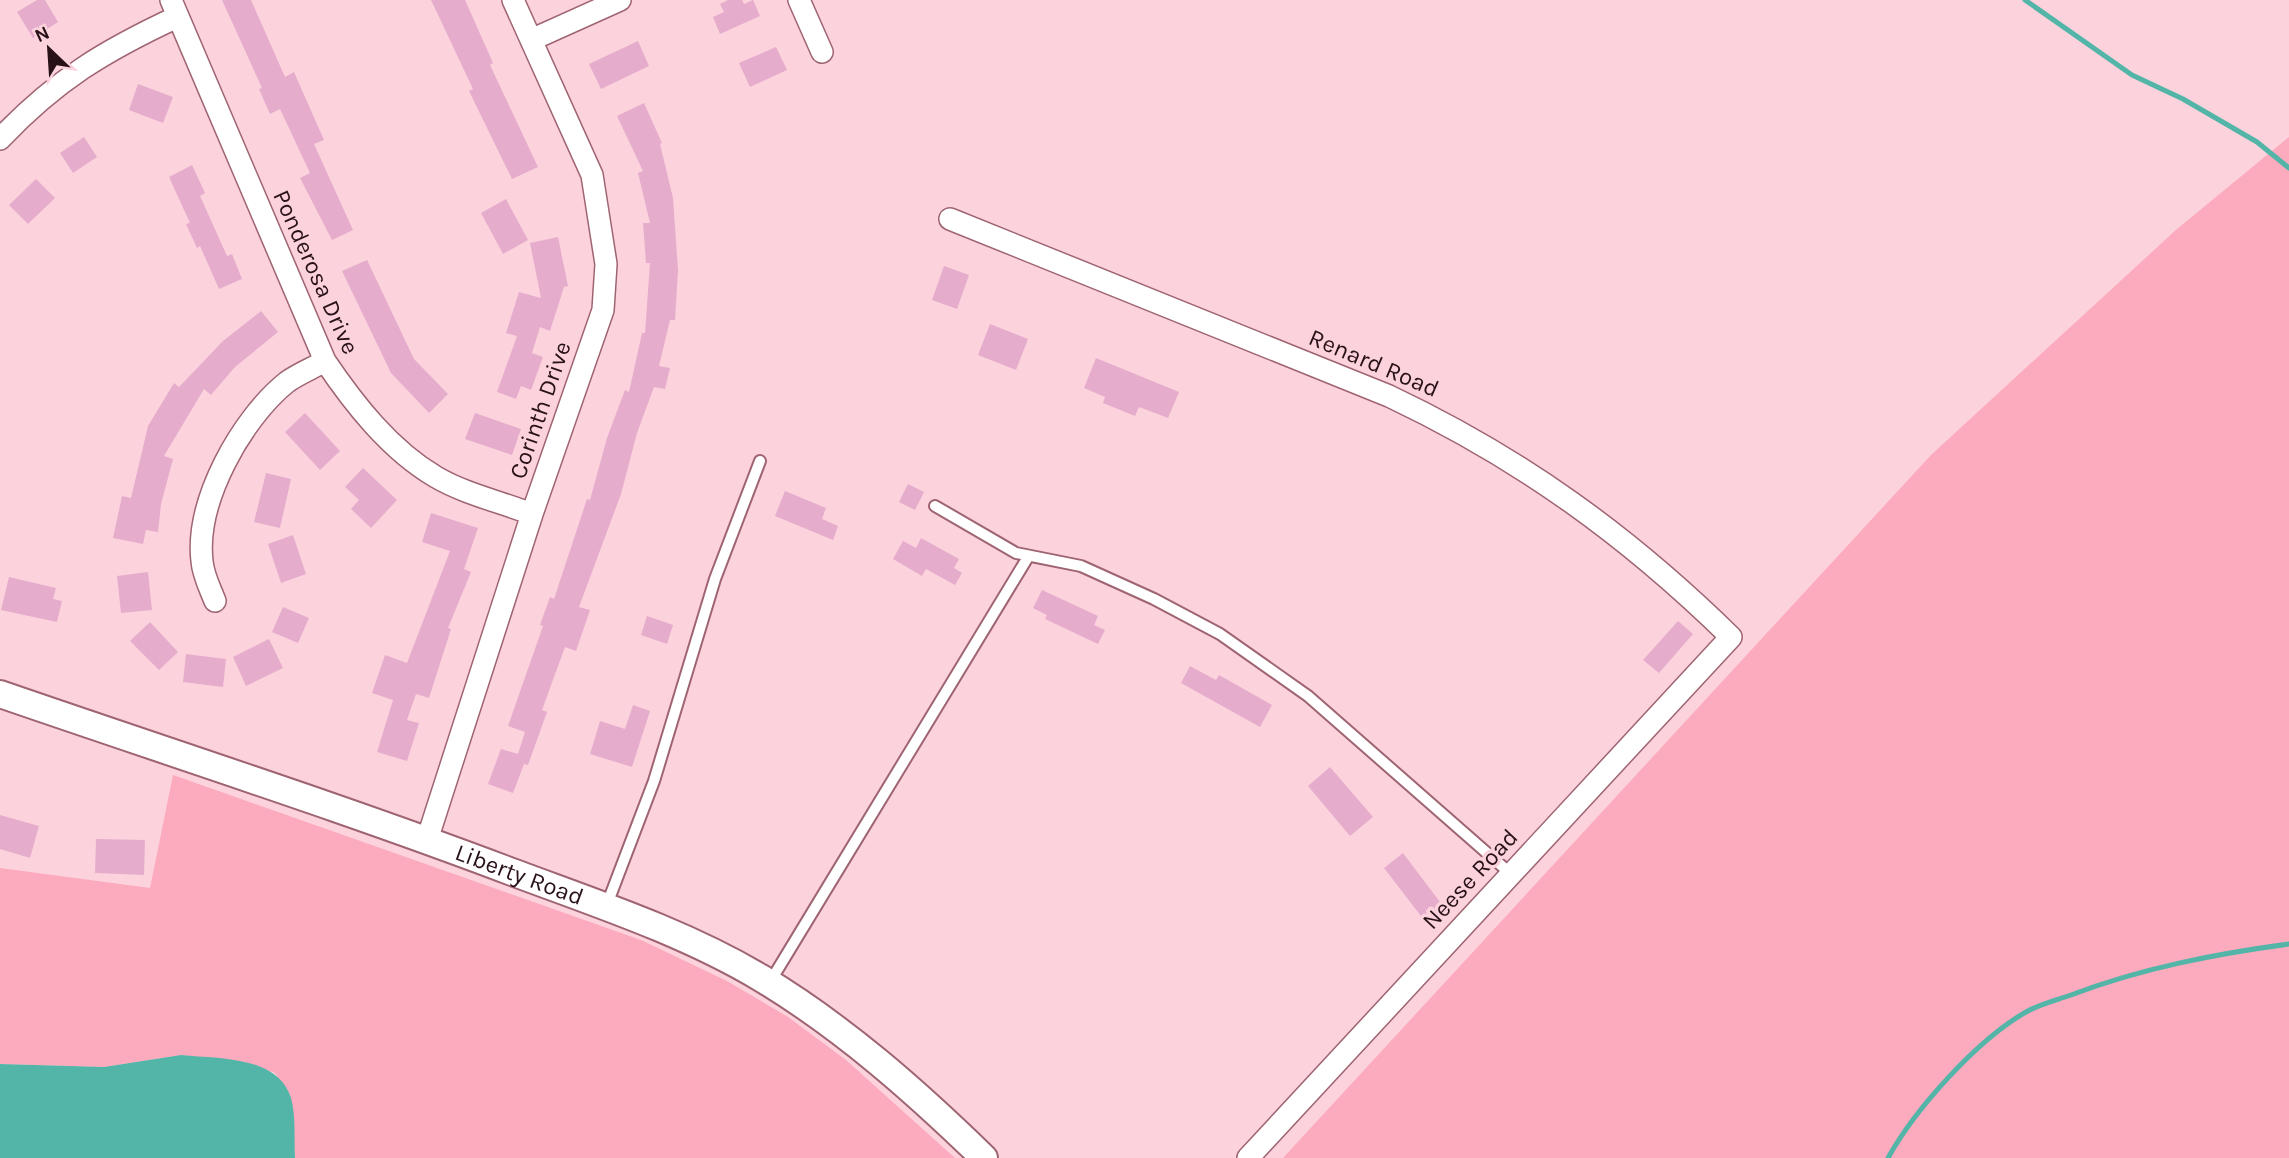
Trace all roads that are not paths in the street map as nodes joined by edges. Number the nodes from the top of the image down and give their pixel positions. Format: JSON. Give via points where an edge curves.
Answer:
{"nodes":[{"id":1,"x":513,"y":0,"type":"edge"},
{"id":2,"x":620,"y":0,"type":"edge"},
{"id":3,"x":799,"y":0,"type":"edge"},
{"id":4,"x":174,"y":8,"type":"edge"},
{"id":5,"x":531,"y":40,"type":"junction"},
{"id":6,"x":822,"y":52,"type":"dead end"},
{"id":7,"x":0,"y":139,"type":"edge"},
{"id":8,"x":950,"y":219,"type":"dead end"},
{"id":9,"x":325,"y":361,"type":"junction"},
{"id":10,"x":760,"y":461,"type":"dead end"},
{"id":11,"x":934,"y":506,"type":"dead end"},
{"id":12,"x":532,"y":514,"type":"junction"},
{"id":13,"x":1028,"y":557,"type":"junction"},
{"id":14,"x":215,"y":601,"type":"dead end"},
{"id":15,"x":1731,"y":637,"type":"joint"},
{"id":16,"x":0,"y":694,"type":"edge"},
{"id":17,"x":427,"y":840,"type":"junction"},
{"id":18,"x":1511,"y":874,"type":"junction"},
{"id":19,"x":606,"y":907,"type":"junction"},
{"id":20,"x":769,"y":984,"type":"junction"},
{"id":21,"x":984,"y":1158,"type":"edge"},
{"id":22,"x":1248,"y":1158,"type":"edge"}],
"edges":[{"from":1,"to":5,"type":"street","name":"Corinth Drive"},
{"from":2,"to":5,"type":"street"},
{"from":3,"to":6,"type":"street"},
{"from":4,"to":7,"type":"street","via":[[70,75]]},
{"from":4,"to":9,"type":"street","name":"Ponderosa Drive"},
{"from":5,"to":12,"type":"street","name":"Corinth Drive","via":[[592,175],[606,264],[603,310]]},
{"from":8,"to":15,"type":"street","name":"Renard Road","via":[[1442,421],[1521,465],[1606,525]]},
{"from":9,"to":12,"type":"street","name":"Ponderosa Drive","via":[[370,420],[436,477]]},
{"from":9,"to":14,"type":"street","via":[[288,382],[257,411],[219,473],[204,527],[201,559]]},
{"from":10,"to":19,"type":"lane","via":[[715,579],[654,781]]},
{"from":11,"to":13,"type":"lane"},
{"from":12,"to":17,"type":"street","name":"Corinth Drive"},
{"from":13,"to":18,"type":"lane","via":[[1081,566],[1220,634],[1308,696]]},
{"from":13,"to":20,"type":"lane"},
{"from":15,"to":18,"type":"street","name":"Neese Road"},
{"from":16,"to":17,"type":"street","name":"Liberty Road"},
{"from":17,"to":19,"type":"street","name":"Liberty Road"},
{"from":18,"to":22,"type":"street","name":"Neese Road"},
{"from":19,"to":20,"type":"street","name":"Liberty Road","via":[[698,946]]},
{"from":20,"to":21,"type":"street","name":"Liberty Road","via":[[880,1062]]}]}
